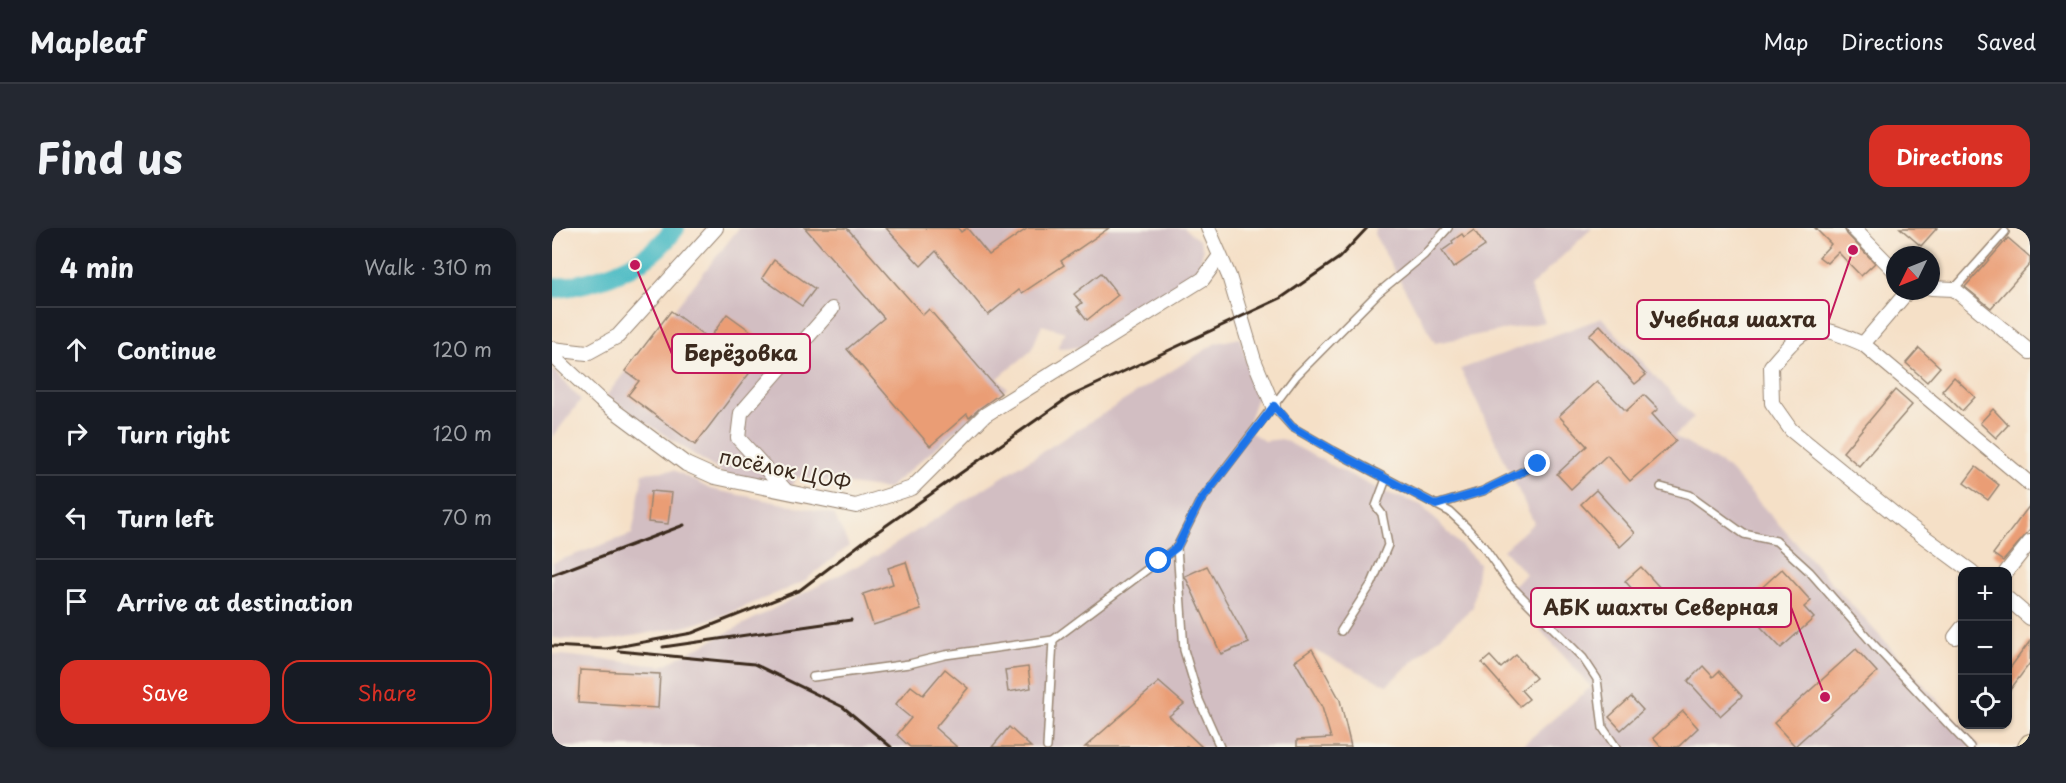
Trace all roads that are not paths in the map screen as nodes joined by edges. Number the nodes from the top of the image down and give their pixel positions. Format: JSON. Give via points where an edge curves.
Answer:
{"nodes":[{"id":1,"x":716,"y":228,"type":"edge"},
{"id":2,"x":1208,"y":228,"type":"edge"},
{"id":3,"x":1448,"y":228,"type":"edge"},
{"id":4,"x":1853,"y":228,"type":"edge"},
{"id":5,"x":2005,"y":232,"type":"dead end"},
{"id":6,"x":1220,"y":257,"type":"junction"},
{"id":7,"x":1886,"y":262,"type":"edge"},
{"id":8,"x":1940,"y":288,"type":"edge"},
{"id":9,"x":1954,"y":289,"type":"junction"},
{"id":10,"x":1900,"y":300,"type":"edge"},
{"id":11,"x":832,"y":309,"type":"dead end"},
{"id":12,"x":1863,"y":344,"type":"junction"},
{"id":13,"x":552,"y":349,"type":"edge"},
{"id":14,"x":2030,"y":352,"type":"edge"},
{"id":15,"x":552,"y":355,"type":"edge"},
{"id":16,"x":1274,"y":406,"type":"junction"},
{"id":17,"x":1538,"y":464,"type":"dead end"},
{"id":18,"x":1386,"y":479,"type":"junction"},
{"id":19,"x":2030,"y":484,"type":"edge"},
{"id":20,"x":1661,"y":488,"type":"dead end"},
{"id":21,"x":786,"y":490,"type":"junction"},
{"id":22,"x":1436,"y":505,"type":"junction"},
{"id":23,"x":2030,"y":542,"type":"edge"},
{"id":24,"x":1177,"y":547,"type":"junction"},
{"id":25,"x":1965,"y":567,"type":"edge"},
{"id":26,"x":2010,"y":567,"type":"edge"},
{"id":27,"x":2012,"y":603,"type":"edge"},
{"id":28,"x":2030,"y":618,"type":"edge"},
{"id":29,"x":1341,"y":631,"type":"dead end"},
{"id":30,"x":1053,"y":640,"type":"junction"},
{"id":31,"x":813,"y":677,"type":"dead end"},
{"id":32,"x":1047,"y":747,"type":"edge"},
{"id":33,"x":1220,"y":747,"type":"edge"},
{"id":34,"x":1616,"y":747,"type":"edge"},
{"id":35,"x":1970,"y":747,"type":"edge"}],
"edges":[{"from":1,"to":13,"type":"street","via":[[618,336],[586,354]]},
{"from":2,"to":6,"type":"street"},
{"from":3,"to":16,"type":"lane","via":[[1327,344]]},
{"from":4,"to":7,"type":"street"},
{"from":5,"to":9,"type":"lane"},
{"from":6,"to":16,"type":"street","via":[[1254,360]]},
{"from":6,"to":21,"type":"street","name":"посёлок ЦОФ","via":[[1203,279],[985,415],[912,488],[856,506]]},
{"from":8,"to":9,"type":"street"},
{"from":9,"to":14,"type":"street"},
{"from":10,"to":12,"type":"street"},
{"from":11,"to":21,"type":"street","via":[[741,412],[738,438]]},
{"from":12,"to":19,"type":"street"},
{"from":12,"to":25,"type":"street","via":[[1832,331],[1813,329],[1795,338],[1771,366],[1772,403],[1791,430]]},
{"from":15,"to":21,"type":"street","name":"посёлок ЦОФ","via":[[600,400],[686,464],[715,477]]},
{"from":16,"to":18,"type":"lane","via":[[1292,427]]},
{"from":16,"to":24,"type":"lane","via":[[1199,503]]},
{"from":17,"to":22,"type":"lane","via":[[1483,491]]},
{"from":18,"to":22,"type":"lane"},
{"from":18,"to":29,"type":"lane","via":[[1376,506],[1382,514],[1388,545],[1372,583]]},
{"from":20,"to":35,"type":"lane","via":[[1690,495],[1744,534],[1776,541],[1810,572]]},
{"from":22,"to":34,"type":"lane","via":[[1467,528],[1512,586],[1583,658],[1597,679],[1603,728]]},
{"from":23,"to":26,"type":"street"},
{"from":24,"to":30,"type":"lane"},
{"from":24,"to":33,"type":"lane","via":[[1184,650],[1199,700]]},
{"from":27,"to":28,"type":"street"},
{"from":30,"to":31,"type":"lane"},
{"from":30,"to":32,"type":"lane"}]}
